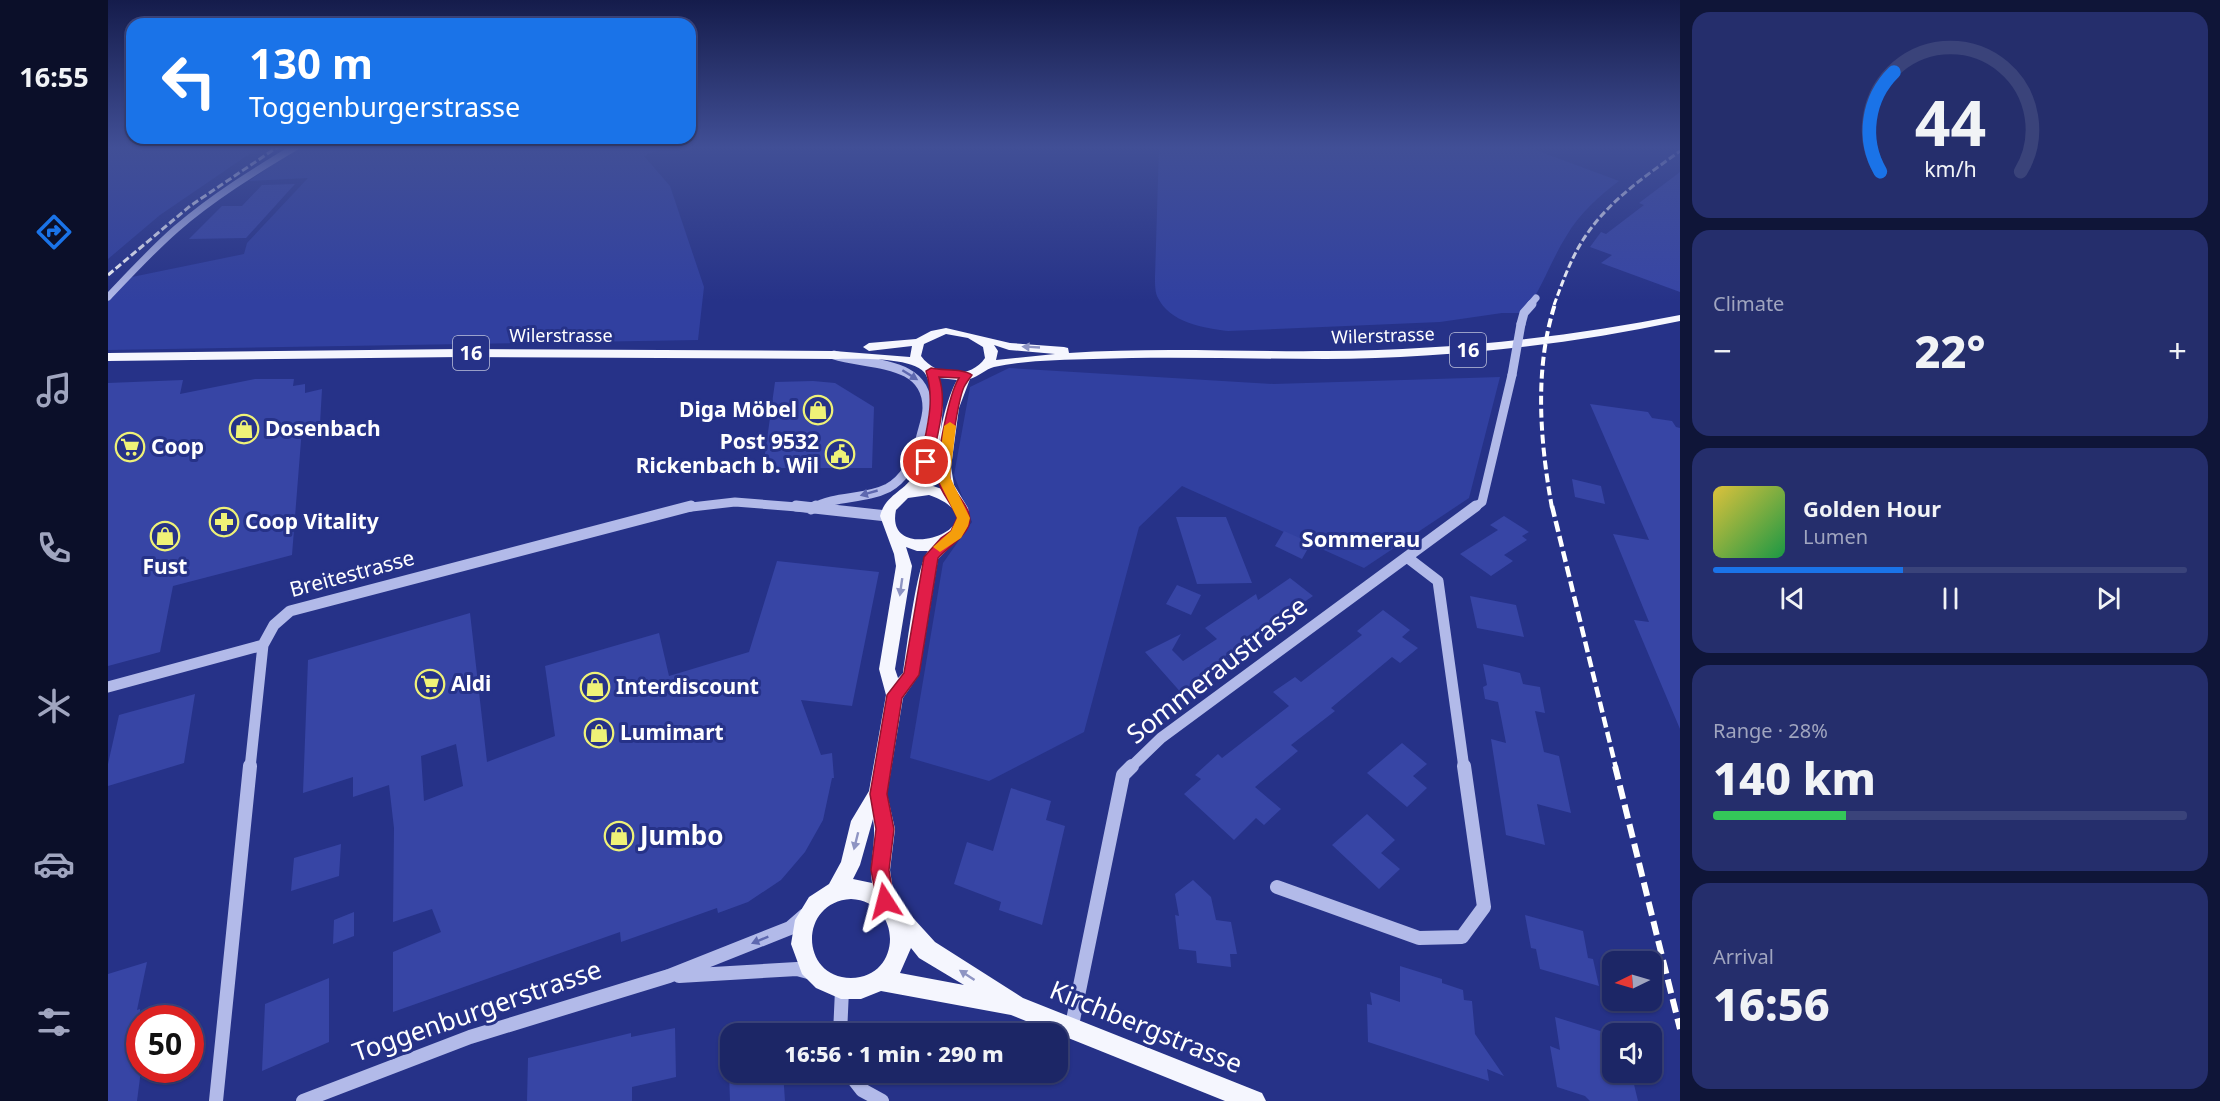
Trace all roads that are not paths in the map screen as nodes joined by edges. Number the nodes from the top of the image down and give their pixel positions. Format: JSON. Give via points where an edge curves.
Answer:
{"nodes":[{"id":1,"x":218,"y":197,"type":"edge"},
{"id":2,"x":108,"y":297,"type":"edge"},
{"id":3,"x":1536,"y":298,"type":"dead end"},
{"id":4,"x":1680,"y":318,"type":"edge"},
{"id":5,"x":978,"y":337,"type":"junction"},
{"id":6,"x":919,"y":342,"type":"junction"},
{"id":7,"x":834,"y":355,"type":"junction"},
{"id":8,"x":1084,"y":355,"type":"junction"},
{"id":9,"x":108,"y":357,"type":"edge"},
{"id":10,"x":919,"y":362,"type":"junction"},
{"id":11,"x":987,"y":365,"type":"junction"},
{"id":12,"x":931,"y":371,"type":"junction"},
{"id":13,"x":966,"y":375,"type":"junction"},
{"id":14,"x":905,"y":494,"type":"junction"},
{"id":15,"x":957,"y":503,"type":"junction"},
{"id":16,"x":811,"y":509,"type":"junction"},
{"id":17,"x":889,"y":524,"type":"junction"},
{"id":18,"x":945,"y":541,"type":"junction"},
{"id":19,"x":1408,"y":558,"type":"junction"},
{"id":20,"x":263,"y":645,"type":"junction"},
{"id":21,"x":108,"y":687,"type":"edge"},
{"id":22,"x":895,"y":695,"type":"junction"},
{"id":23,"x":878,"y":794,"type":"junction"},
{"id":24,"x":1277,"y":887,"type":"dead end"},
{"id":25,"x":837,"y":890,"type":"junction"},
{"id":26,"x":890,"y":907,"type":"junction"},
{"id":27,"x":810,"y":912,"type":"junction"},
{"id":28,"x":814,"y":974,"type":"junction"},
{"id":29,"x":669,"y":976,"type":"junction"},
{"id":30,"x":878,"y":981,"type":"junction"},
{"id":31,"x":842,"y":990,"type":"junction"},
{"id":32,"x":1016,"y":1006,"type":"junction"},
{"id":33,"x":840,"y":1023,"type":"edge"},
{"id":34,"x":1071,"y":1030,"type":"junction"},
{"id":35,"x":859,"y":1096,"type":"edge"},
{"id":36,"x":216,"y":1101,"type":"edge"},
{"id":37,"x":303,"y":1101,"type":"edge"},
{"id":38,"x":882,"y":1101,"type":"edge"},
{"id":39,"x":1254,"y":1101,"type":"edge"}],
"edges":[{"from":1,"to":2,"type":"street","via":[[160,243]]},
{"from":3,"to":19,"type":"street","name":"Sommeraustrasse","bridge":true,"via":[[1521,324],[1482,502]]},
{"from":4,"to":8,"type":"main road","name":"Wilerstrasse","number":"16","via":[[1571,340],[1469,350],[1325,356]]},
{"from":5,"to":6,"type":"main road","via":[[945,331]]},
{"from":8,"to":5,"type":"main road","name":"Wilerstrasse","number":"16","one_way":true,"via":[[1009,346]]},
{"from":5,"to":11,"type":"main road","via":[[991,350]]},
{"from":6,"to":7,"type":"main road","name":"Wilerstrasse","number":"16","via":[[853,348]]},
{"from":6,"to":10,"type":"main road","via":[[915,349]]},
{"from":7,"to":9,"type":"main road","name":"Wilerstrasse","number":"16","via":[[393,353]]},
{"from":7,"to":10,"type":"main road","name":"Wilerstrasse","number":"16"},
{"from":7,"to":16,"type":"street","name":"Breitestrasse","one_way":true,"via":[[906,371],[923,386],[927,409],[916,455],[908,470],[890,487],[867,495],[827,500]]},
{"from":8,"to":11,"type":"main road","name":"Wilerstrasse","number":"16"},
{"from":10,"to":12,"type":"main road"},
{"from":11,"to":13,"type":"main road"},
{"from":12,"to":13,"type":"main road"},
{"from":12,"to":14,"type":"main road","via":[[937,407],[929,449],[923,475]]},
{"from":13,"to":15,"type":"main road","via":[[958,387],[944,467],[947,489]]},
{"from":14,"to":15,"type":"main road","via":[[930,490]]},
{"from":14,"to":17,"type":"main road","via":[[889,508]]},
{"from":15,"to":18,"type":"main road","via":[[962,526]]},
{"from":16,"to":17,"type":"street","name":"Breitestrasse"},
{"from":16,"to":20,"type":"street","name":"Breitestrasse","via":[[734,502],[667,511],[290,611],[278,618]]},
{"from":17,"to":18,"type":"main road","via":[[900,539],[912,544]]},
{"from":17,"to":22,"type":"main road","one_way":true,"via":[[904,566],[887,669]]},
{"from":18,"to":22,"type":"main road","via":[[931,557],[911,675]]},
{"from":19,"to":24,"type":"street","via":[[1438,581],[1484,907],[1462,937],[1419,938]]},
{"from":19,"to":34,"type":"street","name":"Sommeraustrasse","via":[[1161,738],[1123,775]]},
{"from":20,"to":21,"type":"street"},
{"from":20,"to":36,"type":"street","name":"Breitestrasse"},
{"from":22,"to":23,"type":"main road"},
{"from":23,"to":25,"type":"main road","one_way":true,"via":[[861,821],[850,866]]},
{"from":23,"to":26,"type":"main road","via":[[885,829],[880,870]]},
{"from":25,"to":26,"type":"main road","via":[[862,889],[874,893]]},
{"from":25,"to":27,"type":"main road"},
{"from":26,"to":30,"type":"main road","via":[[899,928],[900,943],[889,970]]},
{"from":32,"to":26,"type":"main road","name":"Kirchbergstrasse","one_way":true,"via":[[927,950]]},
{"from":27,"to":28,"type":"main road","via":[[802,944],[805,960]]},
{"from":27,"to":29,"type":"street","name":"Toggenburgerstrasse","one_way":true,"via":[[790,928]]},
{"from":28,"to":29,"type":"street","name":"Toggenburgerstrasse","via":[[792,969]]},
{"from":28,"to":31,"type":"main road"},
{"from":29,"to":37,"type":"street","name":"Toggenburgerstrasse","via":[[470,1037]]},
{"from":30,"to":31,"type":"main road"},
{"from":30,"to":32,"type":"main road","name":"Kirchbergstrasse"},
{"from":31,"to":33,"type":"street"},
{"from":32,"to":34,"type":"main road","name":"Kirchbergstrasse"},
{"from":34,"to":39,"type":"main road","name":"Kirchbergstrasse"},
{"from":35,"to":38,"type":"street"}]}
